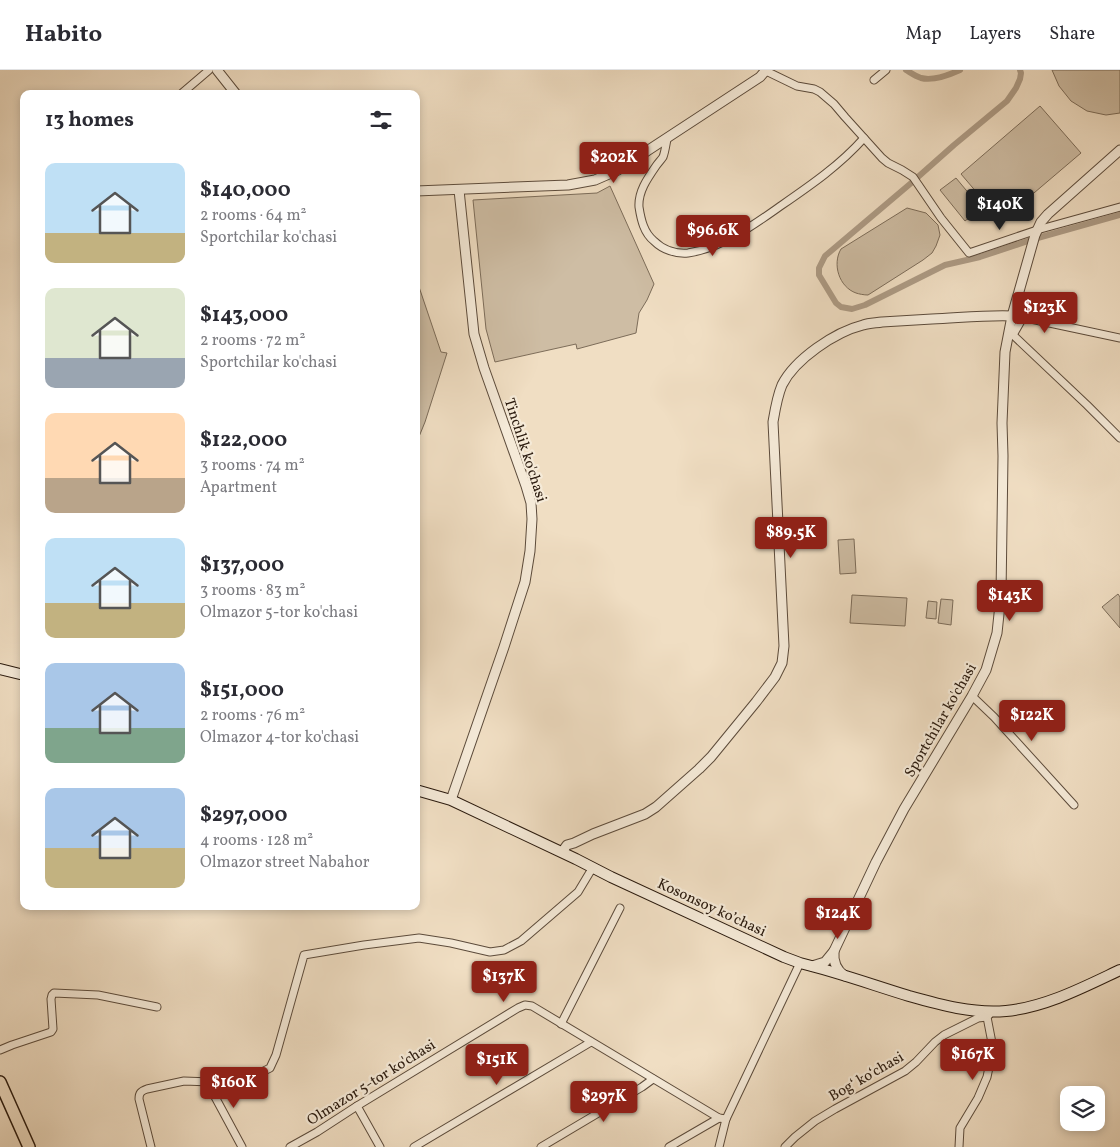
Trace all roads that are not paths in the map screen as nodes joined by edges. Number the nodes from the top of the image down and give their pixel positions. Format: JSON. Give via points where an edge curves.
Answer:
{"nodes":[{"id":1,"x":209,"y":70,"type":"edge"},
{"id":2,"x":217,"y":70,"type":"edge"},
{"id":3,"x":766,"y":70,"type":"edge"},
{"id":4,"x":886,"y":70,"type":"edge"},
{"id":5,"x":874,"y":80,"type":"dead end"},
{"id":6,"x":186,"y":90,"type":"edge"},
{"id":7,"x":233,"y":90,"type":"edge"},
{"id":8,"x":667,"y":138,"type":"junction"},
{"id":9,"x":864,"y":138,"type":"junction"},
{"id":10,"x":1120,"y":150,"type":"edge"},
{"id":11,"x":459,"y":190,"type":"junction"},
{"id":12,"x":420,"y":191,"type":"edge"},
{"id":13,"x":1120,"y":208,"type":"edge"},
{"id":14,"x":1036,"y":233,"type":"junction"},
{"id":15,"x":1012,"y":316,"type":"junction"},
{"id":16,"x":1011,"y":333,"type":"junction"},
{"id":17,"x":1120,"y":338,"type":"edge"},
{"id":18,"x":1120,"y":438,"type":"edge"},
{"id":19,"x":0,"y":669,"type":"edge"},
{"id":20,"x":20,"y":674,"type":"edge"},
{"id":21,"x":972,"y":696,"type":"junction"},
{"id":22,"x":420,"y":791,"type":"edge"},
{"id":23,"x":451,"y":800,"type":"junction"},
{"id":24,"x":1074,"y":805,"type":"dead end"},
{"id":25,"x":562,"y":852,"type":"junction"},
{"id":26,"x":594,"y":867,"type":"junction"},
{"id":27,"x":620,"y":908,"type":"dead end"},
{"id":28,"x":834,"y":951,"type":"junction"},
{"id":29,"x":800,"y":963,"type":"junction"},
{"id":30,"x":812,"y":966,"type":"junction"},
{"id":31,"x":1120,"y":970,"type":"edge"},
{"id":32,"x":845,"y":976,"type":"junction"},
{"id":33,"x":157,"y":1007,"type":"dead end"},
{"id":34,"x":989,"y":1015,"type":"junction"},
{"id":35,"x":561,"y":1024,"type":"junction"},
{"id":36,"x":591,"y":1042,"type":"junction"},
{"id":37,"x":0,"y":1050,"type":"edge"},
{"id":38,"x":653,"y":1079,"type":"junction"},
{"id":39,"x":0,"y":1082,"type":"edge"},
{"id":40,"x":207,"y":1082,"type":"junction"},
{"id":41,"x":357,"y":1106,"type":"junction"},
{"id":42,"x":723,"y":1119,"type":"junction"},
{"id":43,"x":789,"y":1146,"type":"edge"},
{"id":44,"x":29,"y":1147,"type":"edge"},
{"id":45,"x":150,"y":1147,"type":"edge"},
{"id":46,"x":242,"y":1147,"type":"edge"},
{"id":47,"x":290,"y":1147,"type":"edge"},
{"id":48,"x":380,"y":1147,"type":"edge"},
{"id":49,"x":414,"y":1147,"type":"edge"},
{"id":50,"x":541,"y":1147,"type":"edge"},
{"id":51,"x":669,"y":1147,"type":"edge"},
{"id":52,"x":719,"y":1147,"type":"edge"},
{"id":53,"x":959,"y":1147,"type":"edge"}],
"edges":[{"from":1,"to":6,"type":"street"},
{"from":2,"to":7,"type":"street"},
{"from":3,"to":8,"type":"street"},
{"from":3,"to":9,"type":"street","via":[[796,86],[820,92]]},
{"from":4,"to":5,"type":"street"},
{"from":8,"to":9,"type":"street","via":[[663,157],[648,177],[639,206],[649,237],[670,252],[688,253],[716,245],[762,219],[812,185]]},
{"from":8,"to":11,"type":"street","via":[[618,170],[595,180],[568,185]]},
{"from":9,"to":14,"type":"street","via":[[888,163],[910,174],[969,253]]},
{"from":10,"to":14,"type":"street","via":[[1048,214]]},
{"from":11,"to":12,"type":"street"},
{"from":11,"to":23,"type":"street","name":"Tinchlik ko'chasi","via":[[474,334],[526,486],[532,520],[524,582]]},
{"from":13,"to":14,"type":"street"},
{"from":14,"to":15,"type":"street","name":"Sportchilar ko'chasi"},
{"from":15,"to":16,"type":"street","name":"Sportchilar ko'chasi"},
{"from":15,"to":25,"type":"street","via":[[862,325],[845,331],[818,348],[789,373],[778,397],[773,422],[784,646],[779,670],[711,757],[656,807],[567,845]]},
{"from":16,"to":17,"type":"street","via":[[1026,318]]},
{"from":16,"to":18,"type":"street"},
{"from":16,"to":21,"type":"street","name":"Sportchilar ko'chasi","via":[[1005,352],[1002,423],[1005,520],[997,633],[986,670]]},
{"from":19,"to":20,"type":"main road"},
{"from":21,"to":24,"type":"street"},
{"from":21,"to":28,"type":"street","name":"Sportchilar ko'chasi","via":[[899,818]]},
{"from":22,"to":23,"type":"main road","name":"Kosonsoy ko’chasi"},
{"from":23,"to":25,"type":"main road","name":"Kosonsoy ko’chasi"},
{"from":25,"to":26,"type":"main road","name":"Kosonsoy ko’chasi"},
{"from":26,"to":29,"type":"main road","name":"Kosonsoy ko’chasi"},
{"from":26,"to":40,"type":"street","via":[[578,892],[521,941],[504,950],[490,952],[419,938],[304,955],[270,1068],[258,1074]]},
{"from":27,"to":35,"type":"street"},
{"from":28,"to":30,"type":"street","via":[[825,962]]},
{"from":28,"to":32,"type":"street","via":[[836,966]]},
{"from":29,"to":30,"type":"main road","name":"Kosonsoy ko’chasi"},
{"from":29,"to":42,"type":"street"},
{"from":30,"to":32,"type":"main road","name":"Kosonsoy ko’chasi"},
{"from":31,"to":34,"type":"main road","name":"Kosonsoy ko’chasi","via":[[1041,1003]]},
{"from":32,"to":34,"type":"main road","name":"Kosonsoy ko’chasi","via":[[936,1004]]},
{"from":33,"to":37,"type":"street","via":[[98,995],[54,993],[51,999],[51,1032]]},
{"from":34,"to":43,"type":"street","name":"Bogʻ koʻchasi","via":[[944,1035],[905,1071],[822,1117],[795,1137]]},
{"from":34,"to":53,"type":"street","via":[[993,1048],[987,1077],[960,1128]]},
{"from":35,"to":36,"type":"street","name":"Olmazor 5-tor ko'chasi"},
{"from":35,"to":41,"type":"street","name":"Olmazor 5-tor ko'chasi","via":[[525,1005]]},
{"from":36,"to":38,"type":"street","name":"Olmazor 5-tor ko'chasi"},
{"from":36,"to":49,"type":"street"},
{"from":38,"to":42,"type":"street","name":"Olmazor 5-tor ko'chasi"},
{"from":38,"to":50,"type":"street"},
{"from":39,"to":44,"type":"main road"},
{"from":40,"to":45,"type":"street","via":[[184,1081],[147,1089],[139,1094]]},
{"from":40,"to":46,"type":"street"},
{"from":41,"to":47,"type":"street","name":"Olmazor 5-tor ko'chasi"},
{"from":41,"to":48,"type":"street"},
{"from":42,"to":51,"type":"street"},
{"from":42,"to":52,"type":"street"}]}
